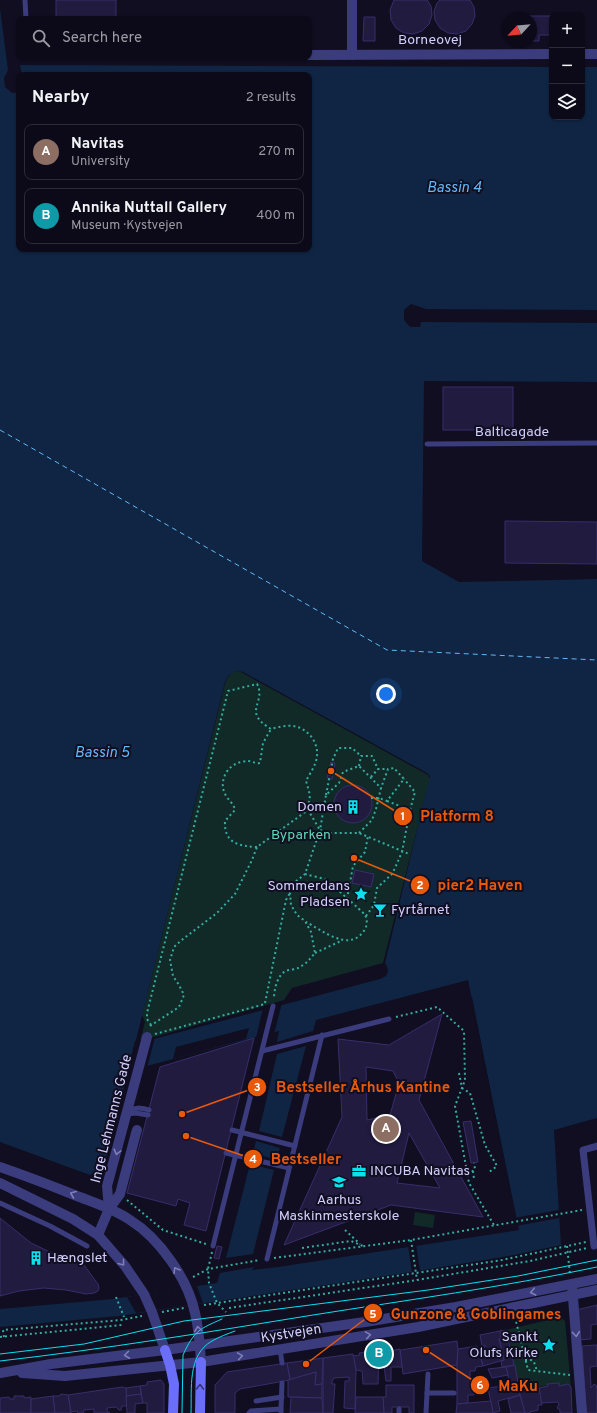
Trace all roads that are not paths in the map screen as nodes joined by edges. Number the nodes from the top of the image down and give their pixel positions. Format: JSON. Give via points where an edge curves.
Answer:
{"nodes":[{"id":1,"x":25,"y":0,"type":"edge"},
{"id":2,"x":352,"y":0,"type":"edge"},
{"id":3,"x":26,"y":16,"type":"edge"},
{"id":4,"x":549,"y":54,"type":"edge"},
{"id":5,"x":585,"y":54,"type":"edge"},
{"id":6,"x":597,"y":54,"type":"edge"},
{"id":7,"x":312,"y":55,"type":"edge"},
{"id":8,"x":352,"y":55,"type":"junction"},
{"id":9,"x":597,"y":443,"type":"edge"},
{"id":10,"x":427,"y":444,"type":"dead end"},
{"id":11,"x":273,"y":1006,"type":"road end"},
{"id":12,"x":389,"y":1019,"type":"road end"},
{"id":13,"x":322,"y":1035,"type":"junction"},
{"id":14,"x":148,"y":1036,"type":"road end"},
{"id":15,"x":262,"y":1051,"type":"junction"},
{"id":16,"x":148,"y":1112,"type":"dead end"},
{"id":17,"x":127,"y":1114,"type":"junction"},
{"id":18,"x":140,"y":1130,"type":"dead end"},
{"id":19,"x":232,"y":1130,"type":"dead end"},
{"id":20,"x":242,"y":1133,"type":"junction"},
{"id":21,"x":295,"y":1146,"type":"junction"},
{"id":22,"x":597,"y":1146,"type":"edge"},
{"id":23,"x":226,"y":1152,"type":"dead end"},
{"id":24,"x":236,"y":1155,"type":"junction"},
{"id":25,"x":0,"y":1167,"type":"edge"},
{"id":26,"x":289,"y":1168,"type":"junction"},
{"id":27,"x":0,"y":1183,"type":"edge"},
{"id":28,"x":0,"y":1203,"type":"edge"},
{"id":29,"x":109,"y":1208,"type":"junction"},
{"id":30,"x":98,"y":1235,"type":"junction"},
{"id":31,"x":594,"y":1243,"type":"road end"},
{"id":32,"x":87,"y":1246,"type":"dead end"},
{"id":33,"x":213,"y":1246,"type":"road end"},
{"id":34,"x":266,"y":1259,"type":"road end"},
{"id":35,"x":597,"y":1279,"type":"edge"},
{"id":36,"x":572,"y":1285,"type":"junction"},
{"id":37,"x":597,"y":1290,"type":"edge"},
{"id":38,"x":572,"y":1296,"type":"junction"},
{"id":39,"x":200,"y":1345,"type":"junction"},
{"id":40,"x":280,"y":1349,"type":"junction"},
{"id":41,"x":165,"y":1350,"type":"junction"},
{"id":42,"x":201,"y":1362,"type":"junction"},
{"id":43,"x":282,"y":1363,"type":"dead end"},
{"id":44,"x":170,"y":1365,"type":"junction"},
{"id":45,"x":5,"y":1373,"type":"edge"},
{"id":46,"x":428,"y":1374,"type":"dead end"},
{"id":47,"x":282,"y":1382,"type":"dead end"},
{"id":48,"x":427,"y":1393,"type":"junction"},
{"id":49,"x":454,"y":1393,"type":"dead end"},
{"id":50,"x":282,"y":1397,"type":"junction"},
{"id":51,"x":256,"y":1401,"type":"dead end"},
{"id":52,"x":281,"y":1411,"type":"edge"},
{"id":53,"x":173,"y":1413,"type":"edge"},
{"id":54,"x":200,"y":1413,"type":"edge"},
{"id":55,"x":249,"y":1413,"type":"edge"},
{"id":56,"x":426,"y":1413,"type":"edge"},
{"id":57,"x":582,"y":1413,"type":"edge"}],
"edges":[{"from":1,"to":3,"type":"lane"},
{"from":2,"to":8,"type":"street"},
{"from":4,"to":8,"type":"street","name":"Borneovej"},
{"from":5,"to":6,"type":"street"},
{"from":7,"to":8,"type":"street","name":"Borneovej"},
{"from":9,"to":10,"type":"lane","name":"Balticagade"},
{"from":11,"to":15,"type":"lane"},
{"from":12,"to":13,"type":"lane"},
{"from":13,"to":15,"type":"lane"},
{"from":13,"to":21,"type":"lane"},
{"from":14,"to":17,"type":"street","name":"Inge Lehmanns Gade"},
{"from":15,"to":20,"type":"lane"},
{"from":16,"to":17,"type":"lane","via":[[137,1107]]},
{"from":17,"to":29,"type":"street","name":"Inge Lehmanns Gade","one_way":true,"via":[[107,1186]]},
{"from":18,"to":29,"type":"street","name":"Inge Lehmanns Gade","via":[[136,1133],[120,1194]]},
{"from":19,"to":20,"type":"lane"},
{"from":20,"to":21,"type":"lane"},
{"from":20,"to":24,"type":"lane"},
{"from":21,"to":26,"type":"lane"},
{"from":22,"to":31,"type":"street","via":[[583,1150]]},
{"from":23,"to":24,"type":"lane"},
{"from":24,"to":26,"type":"lane"},
{"from":24,"to":33,"type":"lane"},
{"from":29,"to":25,"type":"street","one_way":true},
{"from":26,"to":34,"type":"lane"},
{"from":27,"to":30,"type":"street","via":[[73,1219]]},
{"from":28,"to":32,"type":"lane"},
{"from":29,"to":30,"type":"street","name":"Inge Lehmanns Gade"},
{"from":39,"to":29,"type":"street","one_way":true,"via":[[193,1306],[173,1265],[154,1240],[131,1220]]},
{"from":30,"to":41,"type":"street","one_way":true,"via":[[125,1266],[144,1294]]},
{"from":35,"to":36,"type":"street","name":"Kystvejen"},
{"from":36,"to":38,"type":"street"},
{"from":36,"to":39,"type":"street","name":"Kystvejen","one_way":true,"via":[[365,1322]]},
{"from":37,"to":38,"type":"street","name":"Kystvejen"},
{"from":40,"to":38,"type":"street","name":"Kystvejen","one_way":true,"via":[[418,1327]]},
{"from":38,"to":57,"type":"street","one_way":true},
{"from":39,"to":41,"type":"street","name":"Kystvejen"},
{"from":39,"to":42,"type":"street"},
{"from":42,"to":40,"type":"street","name":"Kystvejen","one_way":true},
{"from":40,"to":43,"type":"lane"},
{"from":41,"to":44,"type":"main road"},
{"from":41,"to":45,"type":"street","name":"Kystvejen","one_way":true,"via":[[50,1364]]},
{"from":42,"to":44,"type":"street","name":"Kystvejen"},
{"from":54,"to":42,"type":"main road","one_way":true},
{"from":44,"to":45,"type":"street","name":"Kystvejen","via":[[65,1376]]},
{"from":44,"to":53,"type":"main road","via":[[174,1384]]},
{"from":46,"to":48,"type":"lane"},
{"from":47,"to":50,"type":"lane"},
{"from":48,"to":49,"type":"lane"},
{"from":48,"to":56,"type":"lane"},
{"from":50,"to":51,"type":"lane"},
{"from":50,"to":52,"type":"lane"},
{"from":52,"to":55,"type":"lane"}]}
